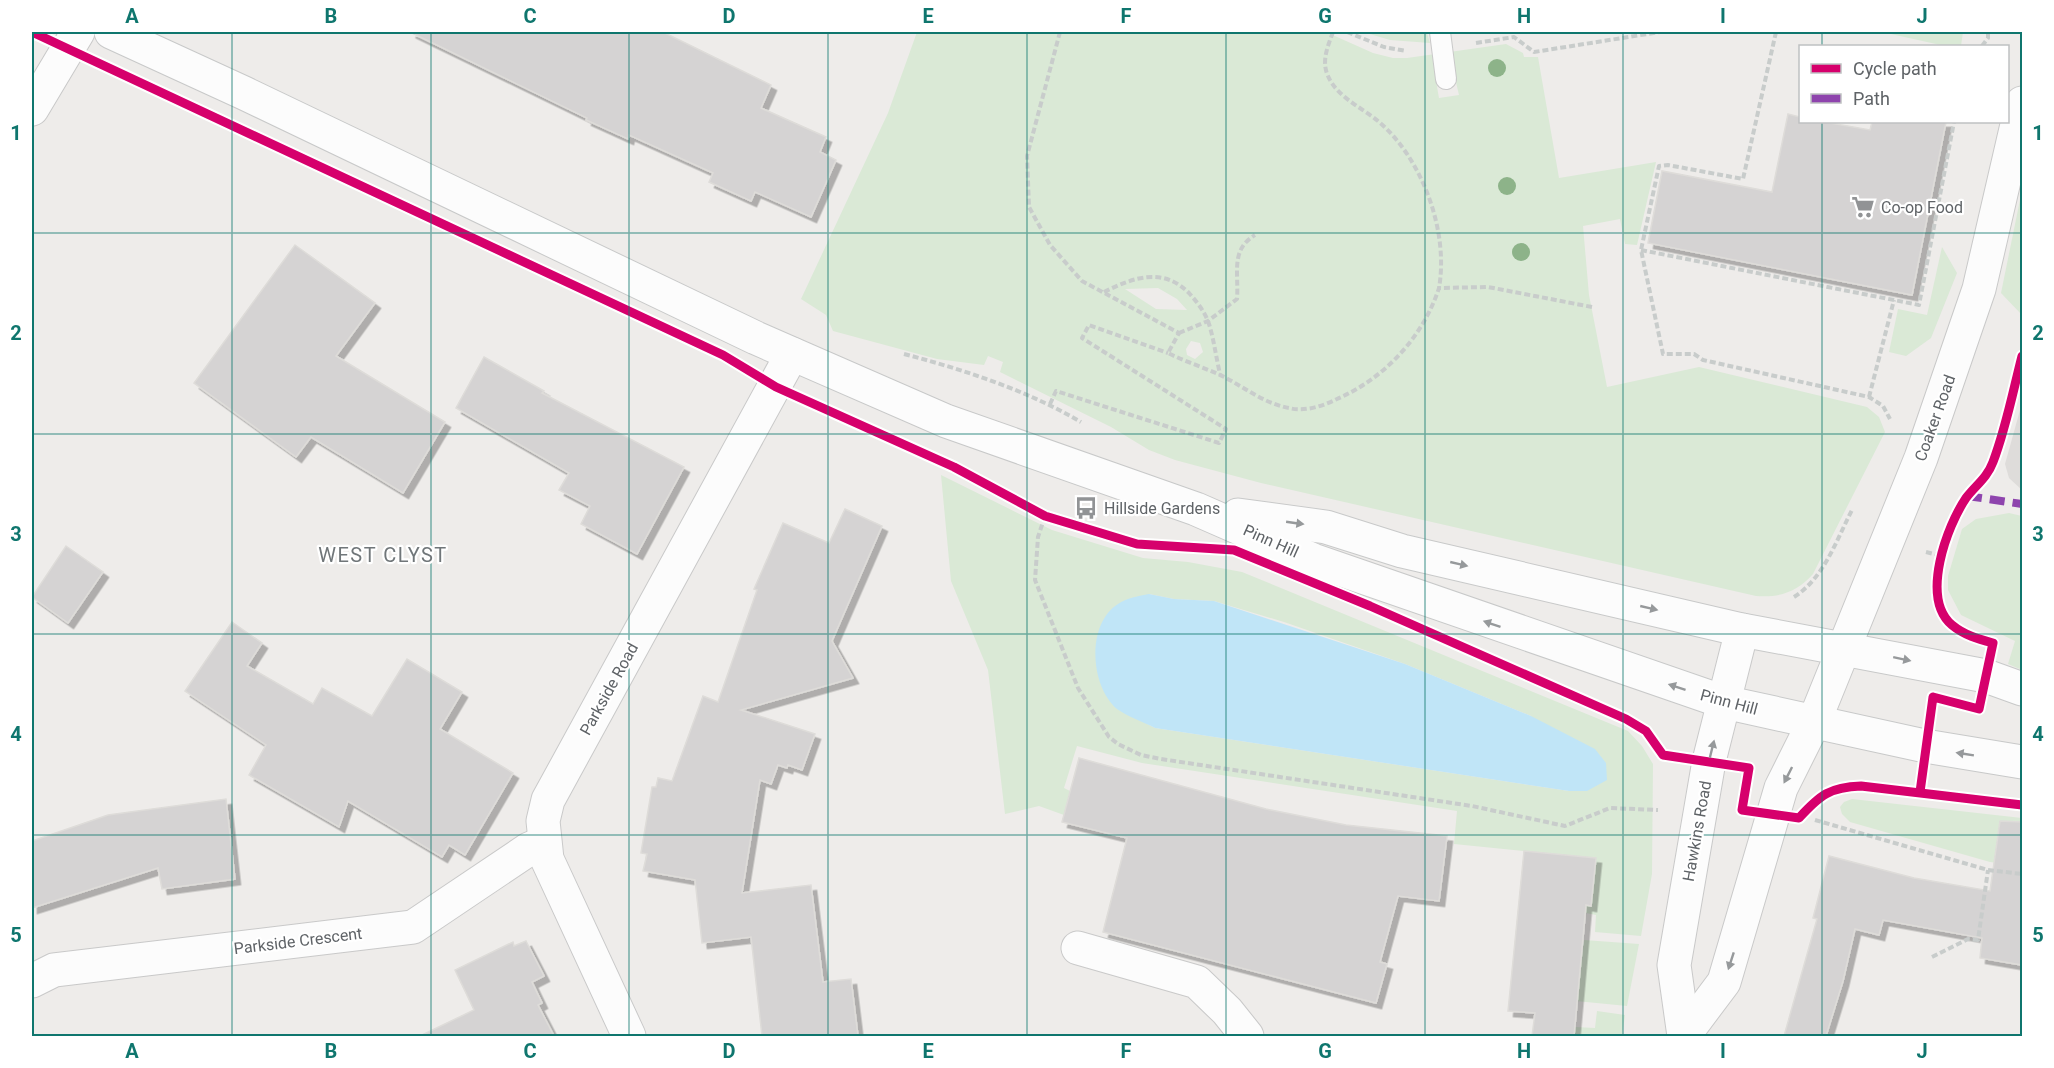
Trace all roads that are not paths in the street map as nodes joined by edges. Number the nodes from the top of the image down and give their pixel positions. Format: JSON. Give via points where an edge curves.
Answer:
{"nodes":[{"id":1,"x":78,"y":32,"type":"edge"},
{"id":2,"x":120,"y":33,"type":"edge"},
{"id":3,"x":1441,"y":40,"type":"edge"},
{"id":4,"x":1446,"y":79,"type":"dead end"},
{"id":5,"x":2022,"y":103,"type":"edge"},
{"id":6,"x":32,"y":109,"type":"edge"},
{"id":7,"x":792,"y":354,"type":"junction"},
{"id":8,"x":1196,"y":509,"type":"junction"},
{"id":9,"x":1742,"y":630,"type":"junction"},
{"id":10,"x":1844,"y":647,"type":"junction"},
{"id":11,"x":2022,"y":689,"type":"edge"},
{"id":12,"x":1724,"y":702,"type":"junction"},
{"id":13,"x":1814,"y":723,"type":"junction"},
{"id":14,"x":2022,"y":762,"type":"edge"},
{"id":15,"x":543,"y":843,"type":"junction"},
{"id":16,"x":1078,"y":948,"type":"dead end"},
{"id":17,"x":32,"y":981,"type":"edge"},
{"id":18,"x":1684,"y":1035,"type":"edge"},
{"id":19,"x":629,"y":1036,"type":"edge"},
{"id":20,"x":1247,"y":1036,"type":"edge"}],
"edges":[{"from":1,"to":6,"type":"street"},
{"from":2,"to":7,"type":"street"},
{"from":3,"to":4,"type":"lane"},
{"from":5,"to":10,"type":"street","name":"Coaker Road","via":[[1979,289],[1921,458]]},
{"from":7,"to":8,"type":"street","via":[[946,421]]},
{"from":7,"to":15,"type":"street","name":"Parkside Road","via":[[548,800]]},
{"from":8,"to":9,"type":"street","name":"Pinn Hill","one_way":true,"via":[[1326,527],[1402,551]]},
{"from":12,"to":8,"type":"street","name":"Pinn Hill","one_way":true,"via":[[1313,560]]},
{"from":9,"to":10,"type":"street","name":"Pinn Hill"},
{"from":9,"to":12,"type":"street","name":"Hawkins Road"},
{"from":10,"to":11,"type":"street","name":"Pinn Hill","one_way":true,"via":[[1986,676]]},
{"from":10,"to":13,"type":"street","name":"Coaker Road"},
{"from":12,"to":13,"type":"street","name":"Pinn Hill"},
{"from":18,"to":12,"type":"street","name":"Hawkins Road","one_way":true,"via":[[1674,965],[1709,761]]},
{"from":14,"to":13,"type":"street","name":"Pinn Hill","one_way":true},
{"from":13,"to":18,"type":"street","name":"Hawkins Road","one_way":true,"via":[[1781,788],[1786,817],[1750,902],[1724,982]]},
{"from":15,"to":17,"type":"street","name":"Parkside Crescent","via":[[413,927],[54,970]]},
{"from":15,"to":19,"type":"street","name":"Parkside Road"},
{"from":16,"to":20,"type":"street","via":[[1197,982]]}]}
